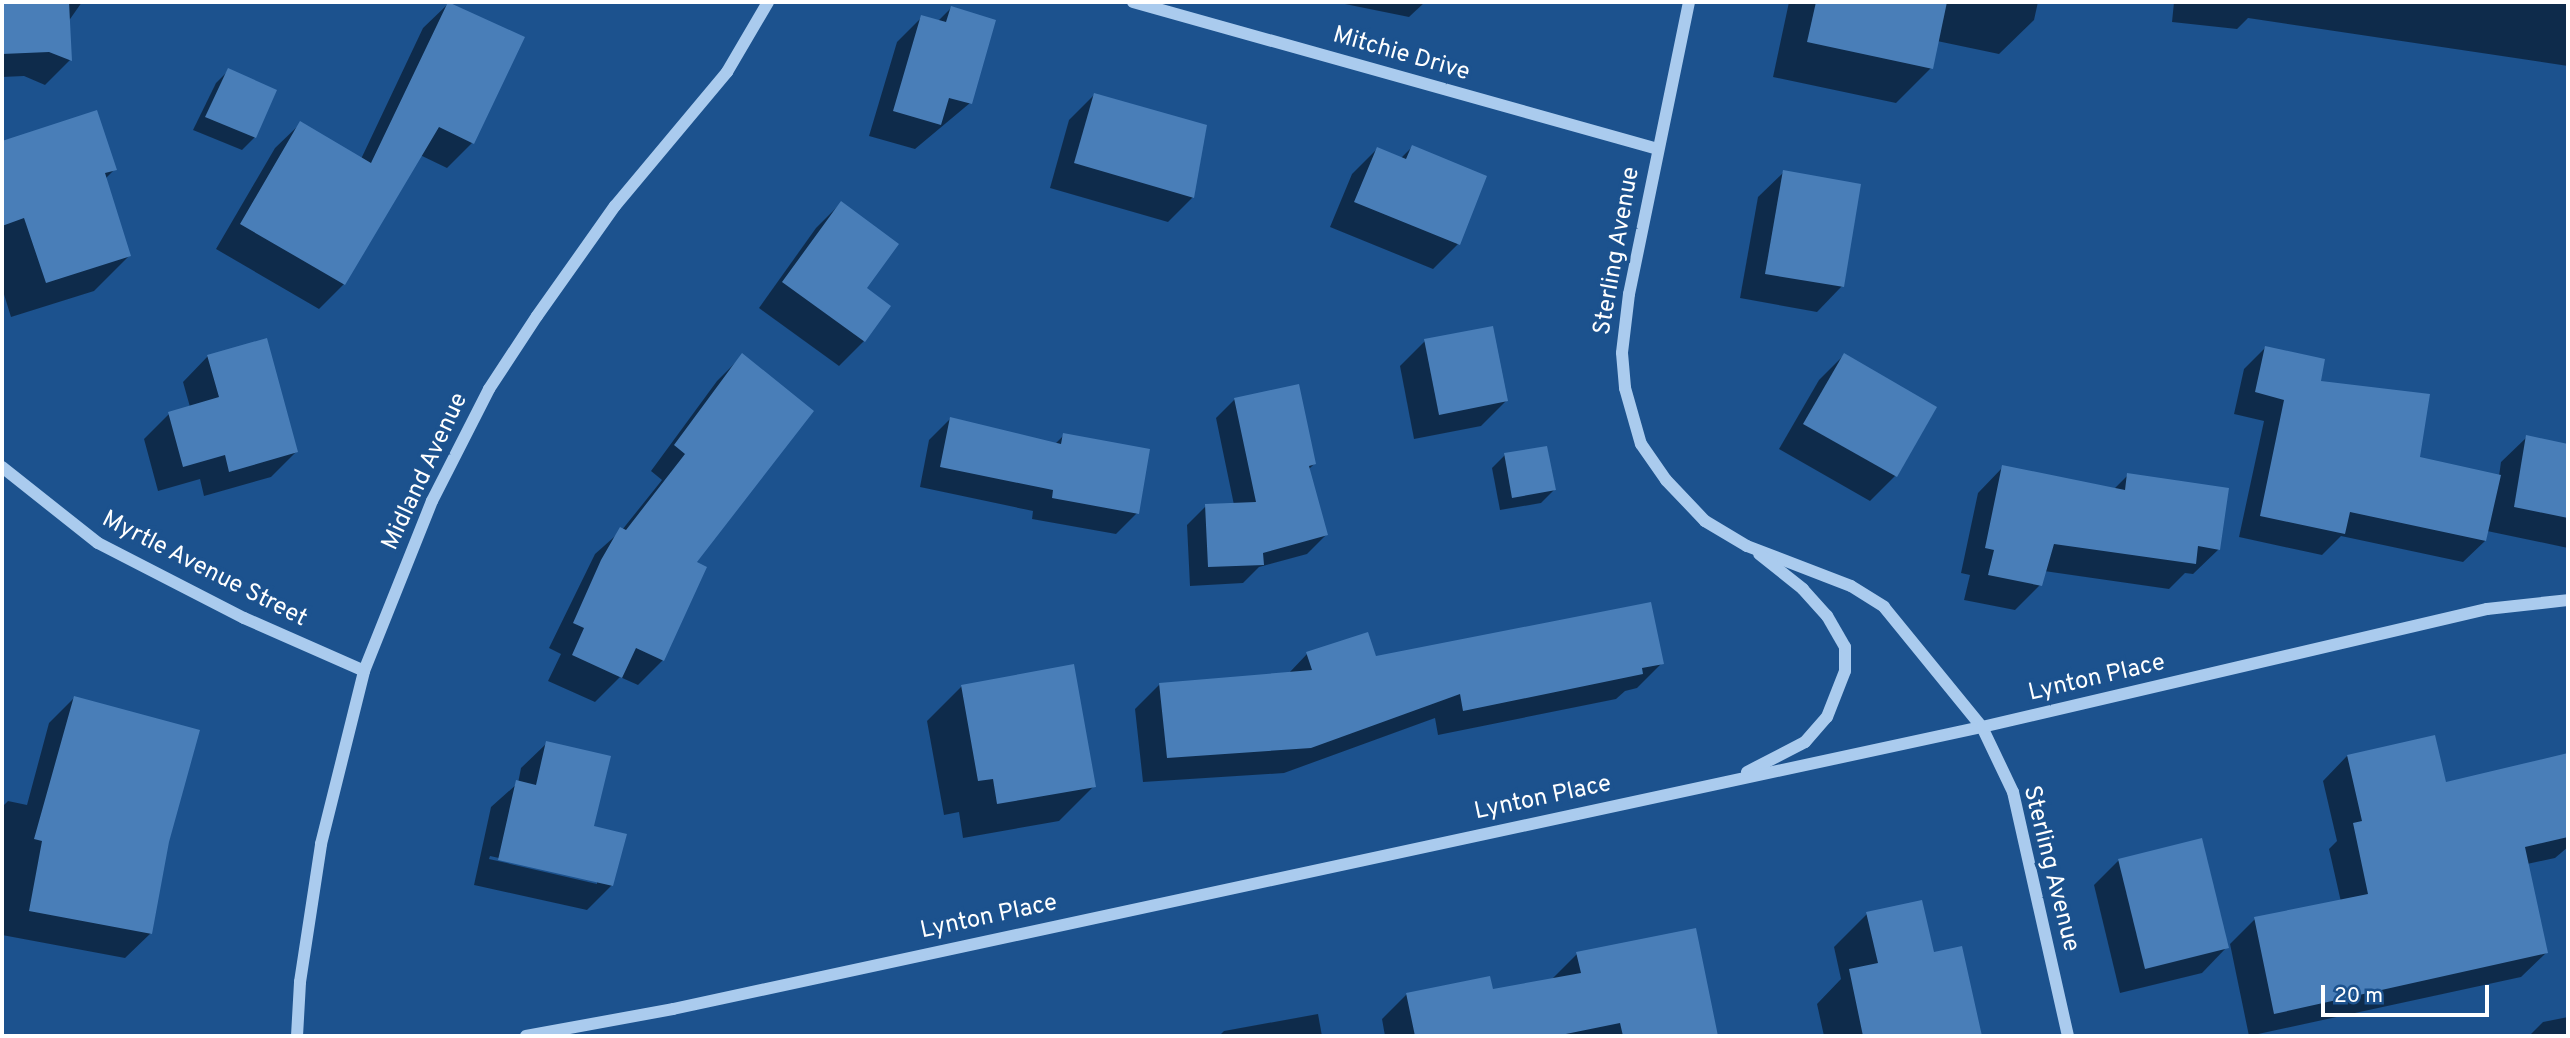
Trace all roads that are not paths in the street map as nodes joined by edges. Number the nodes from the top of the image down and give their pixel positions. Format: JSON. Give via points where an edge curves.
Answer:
{"nodes":[{"id":1,"x":768,"y":2,"type":"edge"},
{"id":2,"x":1133,"y":2,"type":"edge"},
{"id":3,"x":1689,"y":2,"type":"edge"},
{"id":4,"x":1658,"y":149,"type":"junction"},
{"id":5,"x":2,"y":467,"type":"edge"},
{"id":6,"x":1748,"y":546,"type":"junction"},
{"id":7,"x":2568,"y":600,"type":"edge"},
{"id":8,"x":364,"y":671,"type":"junction"},
{"id":9,"x":1982,"y":727,"type":"junction"},
{"id":10,"x":1733,"y":780,"type":"junction"},
{"id":11,"x":297,"y":1036,"type":"edge"},
{"id":12,"x":526,"y":1036,"type":"edge"},
{"id":13,"x":2068,"y":1036,"type":"edge"}],
"edges":[{"from":1,"to":8,"type":"street","name":"Midland Avenue","via":[[727,72],[615,206],[489,389],[432,501]]},
{"from":2,"to":4,"type":"street","name":"Mitchie Drive"},
{"from":3,"to":4,"type":"street","name":"Sterling Avenue"},
{"from":4,"to":6,"type":"street","name":"Sterling Avenue","via":[[1629,294],[1622,353],[1625,388],[1641,444],[1666,480],[1705,521]]},
{"from":5,"to":8,"type":"street","name":"Myrtle Avenue Street","via":[[98,543],[244,618]]},
{"from":6,"to":9,"type":"street","name":"Sterling Avenue","via":[[1852,586],[1884,607]]},
{"from":6,"to":10,"type":"street","name":"Sterling Avenue","via":[[1803,589],[1827,616],[1844,647],[1845,671],[1828,717],[1805,742]]},
{"from":7,"to":9,"type":"street","name":"Lynton Place","via":[[2474,612]]},
{"from":8,"to":11,"type":"street","name":"Midland Avenue","via":[[321,844],[300,982]]},
{"from":9,"to":10,"type":"street","name":"Lynton Place"},
{"from":9,"to":13,"type":"street","name":"Sterling Avenue","via":[[2012,792]]},
{"from":10,"to":12,"type":"street","name":"Lynton Place","via":[[673,1009]]}]}
